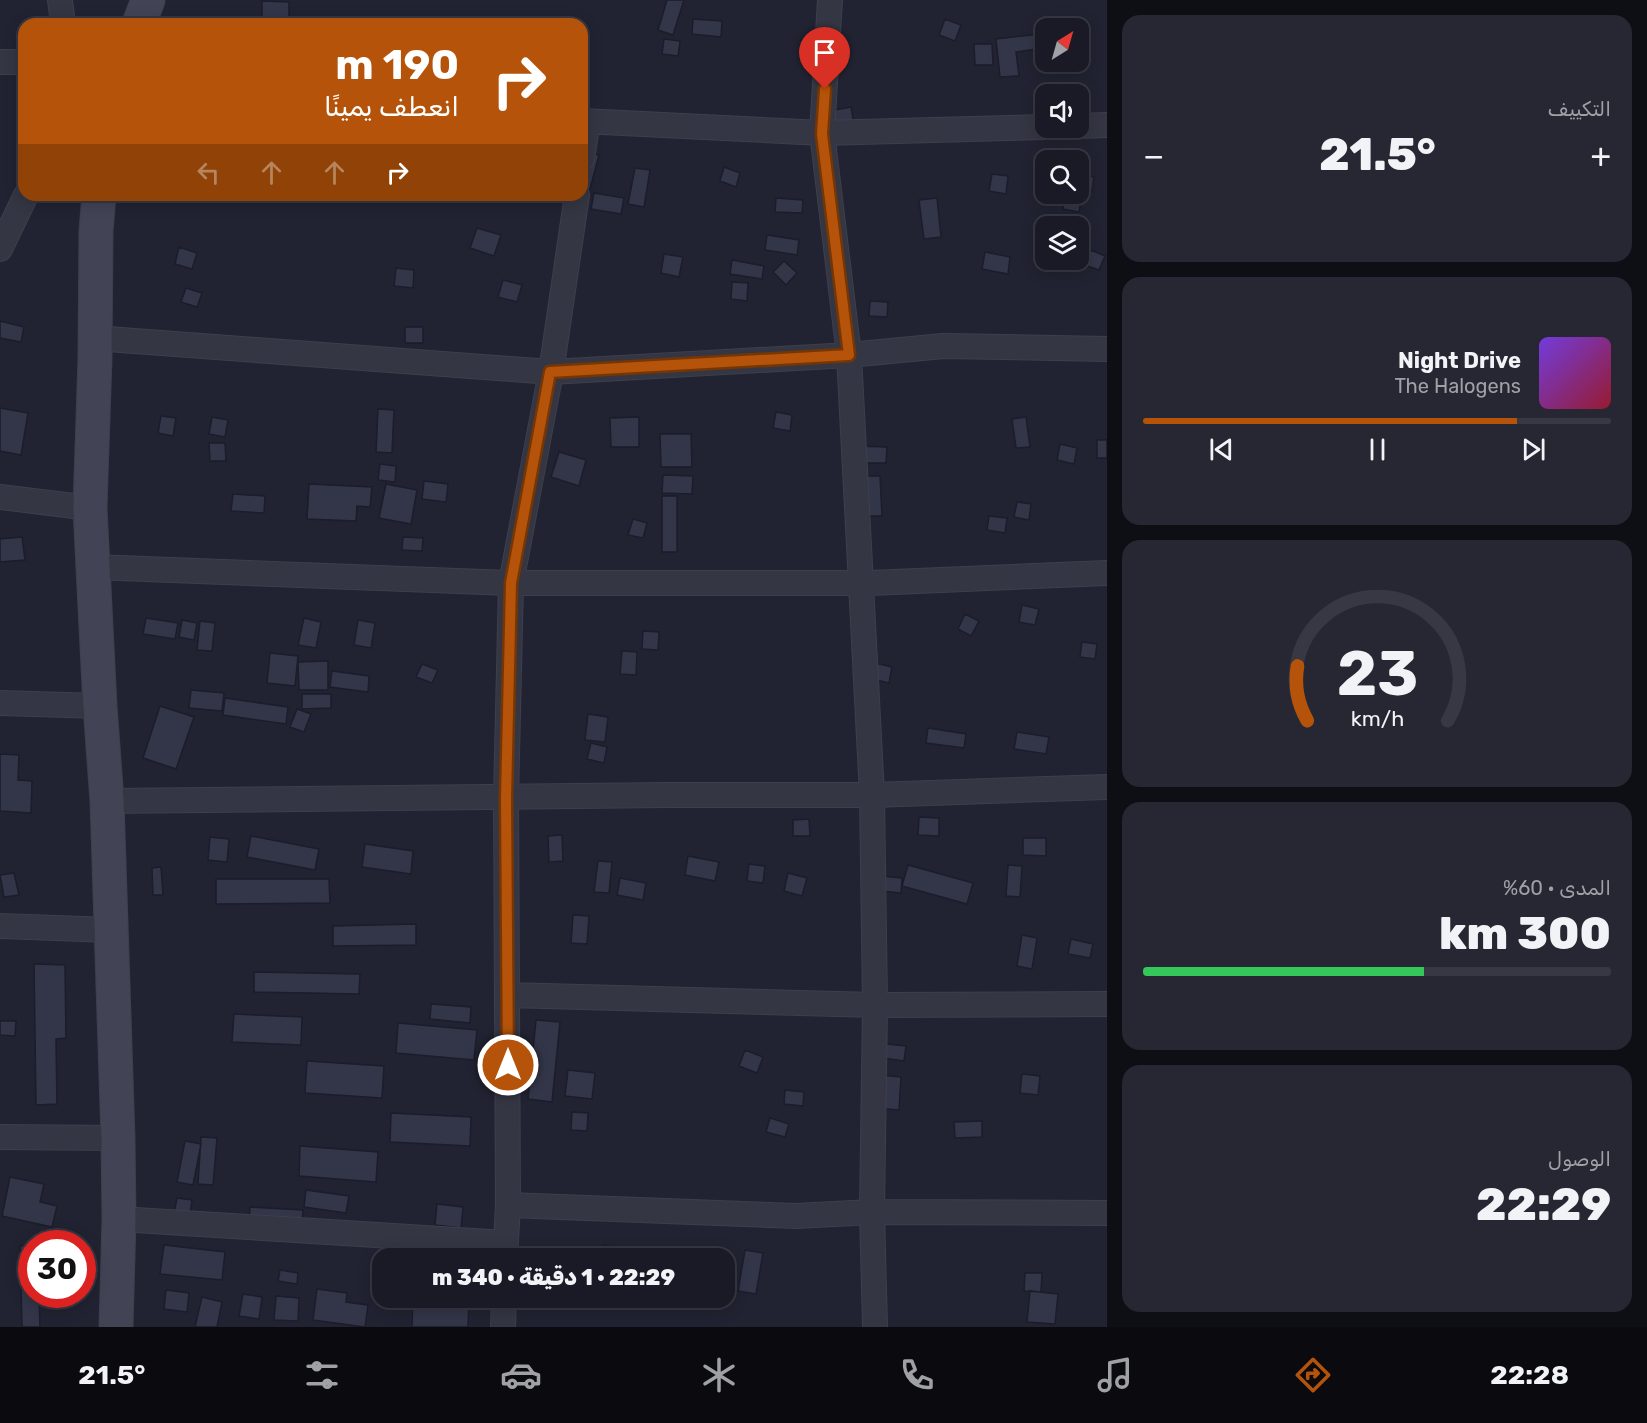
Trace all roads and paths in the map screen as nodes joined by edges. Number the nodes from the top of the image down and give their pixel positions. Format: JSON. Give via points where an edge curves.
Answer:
{"nodes":[{"id":1,"x":60,"y":0,"type":"edge"},
{"id":2,"x":148,"y":0,"type":"edge"},
{"id":3,"x":830,"y":0,"type":"edge"},
{"id":4,"x":62,"y":18,"type":"edge"},
{"id":5,"x":141,"y":18,"type":"edge"},
{"id":6,"x":0,"y":62,"type":"edge"},
{"id":7,"x":18,"y":62,"type":"edge"},
{"id":8,"x":588,"y":121,"type":"edge"},
{"id":9,"x":1107,"y":125,"type":"edge"},
{"id":10,"x":1089,"y":126,"type":"edge"},
{"id":11,"x":1035,"y":127,"type":"edge"},
{"id":12,"x":822,"y":134,"type":"junction"},
{"id":13,"x":23,"y":201,"type":"edge"},
{"id":14,"x":91,"y":201,"type":"edge"},
{"id":15,"x":98,"y":201,"type":"edge"},
{"id":16,"x":576,"y":201,"type":"edge"},
{"id":17,"x":96,"y":231,"type":"junction"},
{"id":18,"x":0,"y":249,"type":"edge"},
{"id":19,"x":94,"y":338,"type":"junction"},
{"id":20,"x":1107,"y":349,"type":"edge"},
{"id":21,"x":849,"y":355,"type":"junction"},
{"id":22,"x":550,"y":372,"type":"junction"},
{"id":23,"x":0,"y":497,"type":"edge"},
{"id":24,"x":90,"y":508,"type":"junction"},
{"id":25,"x":93,"y":567,"type":"junction"},
{"id":26,"x":1107,"y":573,"type":"edge"},
{"id":27,"x":511,"y":583,"type":"junction"},
{"id":28,"x":861,"y":584,"type":"junction"},
{"id":29,"x":0,"y":703,"type":"edge"},
{"id":30,"x":100,"y":706,"type":"junction"},
{"id":31,"x":1107,"y":787,"type":"edge"},
{"id":32,"x":872,"y":795,"type":"junction"},
{"id":33,"x":506,"y":798,"type":"junction"},
{"id":34,"x":107,"y":801,"type":"junction"},
{"id":35,"x":0,"y":926,"type":"edge"},
{"id":36,"x":111,"y":930,"type":"junction"},
{"id":37,"x":507,"y":995,"type":"junction"},
{"id":38,"x":1107,"y":1004,"type":"edge"},
{"id":39,"x":874,"y":1005,"type":"junction"},
{"id":40,"x":0,"y":1137,"type":"edge"},
{"id":41,"x":118,"y":1138,"type":"junction"},
{"id":42,"x":508,"y":1205,"type":"junction"},
{"id":43,"x":872,"y":1212,"type":"junction"},
{"id":44,"x":1107,"y":1213,"type":"edge"},
{"id":45,"x":119,"y":1219,"type":"junction"},
{"id":46,"x":469,"y":1248,"type":"edge"},
{"id":47,"x":505,"y":1248,"type":"edge"},
{"id":48,"x":504,"y":1308,"type":"edge"},
{"id":49,"x":116,"y":1327,"type":"edge"},
{"id":50,"x":503,"y":1327,"type":"edge"},
{"id":51,"x":875,"y":1327,"type":"edge"}],
"edges":[{"from":1,"to":4,"type":"street"},
{"from":2,"to":5,"type":"main road"},
{"from":3,"to":12,"type":"street"},
{"from":6,"to":7,"type":"street"},
{"from":8,"to":12,"type":"street"},
{"from":9,"to":10,"type":"street"},
{"from":11,"to":12,"type":"street"},
{"from":12,"to":21,"type":"street"},
{"from":13,"to":18,"type":"street"},
{"from":14,"to":17,"type":"street"},
{"from":15,"to":17,"type":"main road"},
{"from":16,"to":22,"type":"street"},
{"from":17,"to":19,"type":"main road"},
{"from":19,"to":22,"type":"street"},
{"from":19,"to":24,"type":"main road"},
{"from":20,"to":21,"type":"street","via":[[942,346]]},
{"from":21,"to":22,"type":"street"},
{"from":21,"to":28,"type":"street"},
{"from":22,"to":27,"type":"street"},
{"from":23,"to":24,"type":"street"},
{"from":24,"to":25,"type":"main road"},
{"from":25,"to":27,"type":"street"},
{"from":25,"to":30,"type":"main road"},
{"from":26,"to":28,"type":"street"},
{"from":27,"to":28,"type":"street"},
{"from":27,"to":33,"type":"street"},
{"from":28,"to":32,"type":"street"},
{"from":29,"to":30,"type":"street"},
{"from":30,"to":34,"type":"main road"},
{"from":31,"to":32,"type":"street"},
{"from":32,"to":33,"type":"street"},
{"from":32,"to":39,"type":"street"},
{"from":33,"to":34,"type":"street"},
{"from":33,"to":37,"type":"street"},
{"from":34,"to":36,"type":"main road"},
{"from":35,"to":36,"type":"street"},
{"from":36,"to":41,"type":"main road"},
{"from":37,"to":39,"type":"street"},
{"from":37,"to":42,"type":"street"},
{"from":38,"to":39,"type":"street"},
{"from":39,"to":43,"type":"street"},
{"from":40,"to":41,"type":"street"},
{"from":41,"to":45,"type":"main road"},
{"from":42,"to":43,"type":"street","via":[[796,1216]]},
{"from":42,"to":47,"type":"street"},
{"from":43,"to":44,"type":"street"},
{"from":43,"to":51,"type":"street"},
{"from":45,"to":46,"type":"street"},
{"from":45,"to":49,"type":"main road"},
{"from":48,"to":50,"type":"street"}]}
